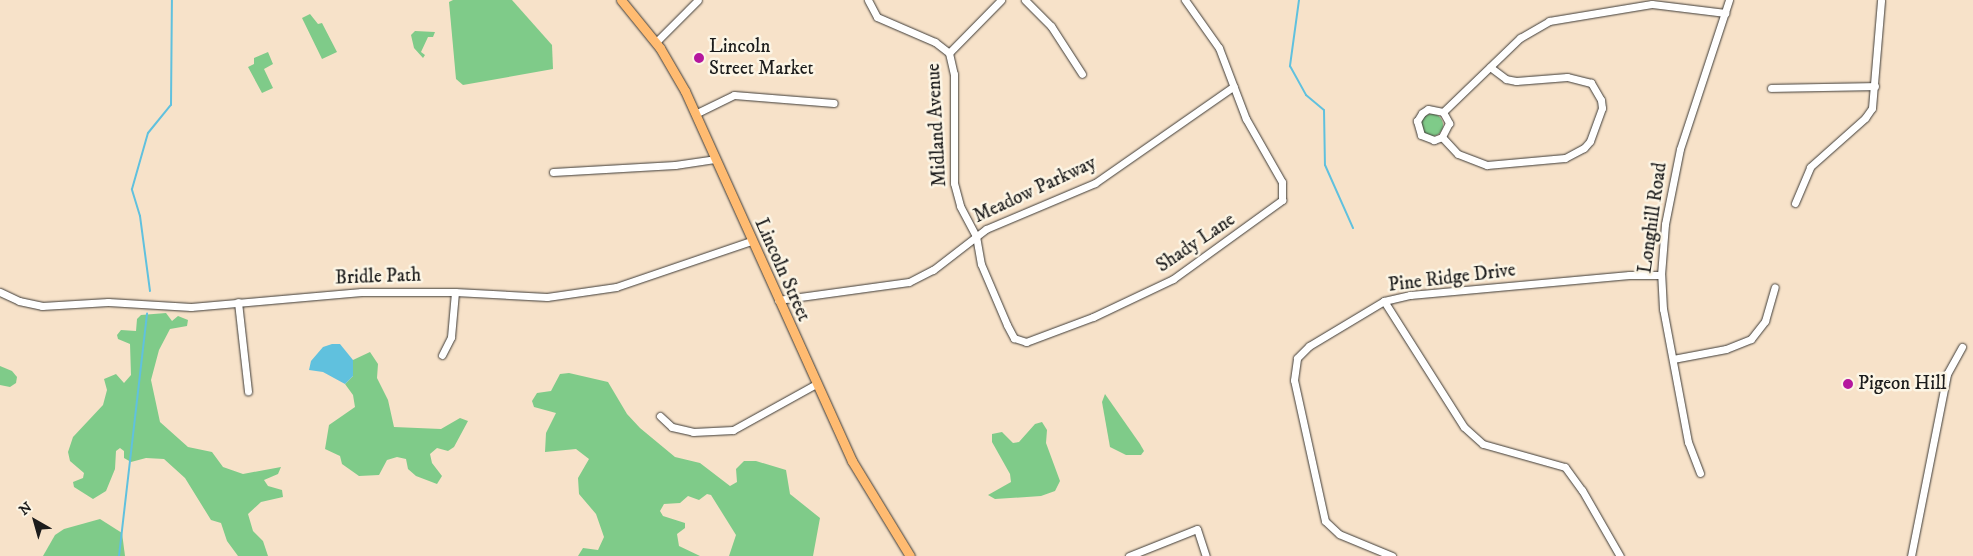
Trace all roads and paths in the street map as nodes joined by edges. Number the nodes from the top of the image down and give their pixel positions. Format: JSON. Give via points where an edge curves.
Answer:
{"nodes":[{"id":1,"x":621,"y":0,"type":"edge"},
{"id":2,"x":698,"y":0,"type":"edge"},
{"id":3,"x":868,"y":0,"type":"edge"},
{"id":4,"x":1001,"y":0,"type":"edge"},
{"id":5,"x":1025,"y":0,"type":"edge"},
{"id":6,"x":1185,"y":0,"type":"edge"},
{"id":7,"x":1729,"y":0,"type":"edge"},
{"id":8,"x":1881,"y":0,"type":"edge"},
{"id":9,"x":1725,"y":13,"type":"junction"},
{"id":10,"x":656,"y":42,"type":"junction"},
{"id":11,"x":950,"y":53,"type":"junction"},
{"id":12,"x":1490,"y":66,"type":"junction"},
{"id":13,"x":1082,"y":74,"type":"dead end"},
{"id":14,"x":1234,"y":86,"type":"junction"},
{"id":15,"x":1875,"y":86,"type":"junction"},
{"id":16,"x":1771,"y":88,"type":"dead end"},
{"id":17,"x":834,"y":103,"type":"dead end"},
{"id":18,"x":1444,"y":112,"type":"junction"},
{"id":19,"x":695,"y":114,"type":"junction"},
{"id":20,"x":1442,"y":138,"type":"junction"},
{"id":21,"x":715,"y":159,"type":"junction"},
{"id":22,"x":553,"y":172,"type":"dead end"},
{"id":23,"x":1795,"y":203,"type":"dead end"},
{"id":24,"x":976,"y":236,"type":"junction"},
{"id":25,"x":751,"y":241,"type":"junction"},
{"id":26,"x":1661,"y":275,"type":"junction"},
{"id":27,"x":1776,"y":287,"type":"dead end"},
{"id":28,"x":0,"y":292,"type":"edge"},
{"id":29,"x":455,"y":292,"type":"junction"},
{"id":30,"x":778,"y":300,"type":"junction"},
{"id":31,"x":1384,"y":301,"type":"junction"},
{"id":32,"x":238,"y":302,"type":"junction"},
{"id":33,"x":1962,"y":347,"type":"dead end"},
{"id":34,"x":442,"y":355,"type":"dead end"},
{"id":35,"x":1673,"y":359,"type":"junction"},
{"id":36,"x":816,"y":384,"type":"junction"},
{"id":37,"x":248,"y":391,"type":"dead end"},
{"id":38,"x":660,"y":416,"type":"dead end"},
{"id":39,"x":1700,"y":473,"type":"dead end"},
{"id":40,"x":910,"y":556,"type":"edge"},
{"id":41,"x":1130,"y":556,"type":"edge"},
{"id":42,"x":1206,"y":556,"type":"edge"},
{"id":43,"x":1392,"y":556,"type":"edge"},
{"id":44,"x":1620,"y":556,"type":"edge"},
{"id":45,"x":1911,"y":556,"type":"edge"}],
"edges":[{"from":1,"to":10,"type":"main road","name":"Lincoln Street"},
{"from":2,"to":10,"type":"street"},
{"from":3,"to":11,"type":"street","via":[[877,17],[935,42]]},
{"from":4,"to":11,"type":"street","name":"Midland Avenue"},
{"from":5,"to":13,"type":"street","via":[[1051,26]]},
{"from":6,"to":14,"type":"street","name":"Shady Lane","via":[[1219,48]]},
{"from":7,"to":9,"type":"street","name":"Longhill Road"},
{"from":8,"to":15,"type":"street"},
{"from":9,"to":12,"type":"street","via":[[1652,4],[1549,21],[1520,38]]},
{"from":9,"to":26,"type":"street","name":"Longhill Road","via":[[1680,149],[1665,224]]},
{"from":10,"to":19,"type":"main road","name":"Lincoln Street"},
{"from":11,"to":24,"type":"street","name":"Midland Avenue","via":[[954,74],[954,183],[960,206]]},
{"from":12,"to":18,"type":"street"},
{"from":12,"to":20,"type":"street","via":[[1506,79],[1516,82],[1567,77],[1591,83],[1602,100],[1602,108],[1590,141],[1565,158],[1487,165],[1458,154]]},
{"from":14,"to":24,"type":"street","name":"Meadow Parkway","via":[[1094,183]]},
{"from":14,"to":24,"type":"street","name":"Shady Lane","via":[[1246,119],[1282,182],[1282,200],[1173,279],[1093,317],[1033,341],[1020,341],[1007,325],[981,264]]},
{"from":15,"to":16,"type":"street"},
{"from":15,"to":23,"type":"street","via":[[1868,113],[1810,167]]},
{"from":17,"to":19,"type":"street","via":[[734,95]]},
{"from":18,"to":20,"type":"street","via":[[1449,123]]},
{"from":18,"to":20,"type":"street","via":[[1428,109],[1417,121],[1417,128],[1426,139]]},
{"from":19,"to":21,"type":"main road","name":"Lincoln Street"},
{"from":21,"to":22,"type":"street","via":[[675,166]]},
{"from":21,"to":25,"type":"main road","name":"Lincoln Street"},
{"from":24,"to":30,"type":"street","name":"Meadow Parkway","via":[[933,270],[909,282]]},
{"from":25,"to":29,"type":"street","name":"Bridle Path","via":[[665,273],[578,294],[547,297]]},
{"from":25,"to":30,"type":"main road","name":"Lincoln Street"},
{"from":26,"to":31,"type":"street","name":"Pine Ridge Drive","via":[[1629,275],[1410,295]]},
{"from":26,"to":35,"type":"street","name":"Longhill Road"},
{"from":27,"to":35,"type":"street","via":[[1765,321],[1751,339],[1726,349]]},
{"from":28,"to":32,"type":"street","name":"Bridle Path","via":[[19,302],[42,306],[108,302],[191,307]]},
{"from":29,"to":32,"type":"street","name":"Bridle Path","via":[[361,292]]},
{"from":29,"to":34,"type":"street","via":[[451,336]]},
{"from":30,"to":36,"type":"main road","name":"Lincoln Street"},
{"from":31,"to":43,"type":"street","name":"Pine Ridge Drive","via":[[1309,346],[1296,359],[1294,380],[1325,521],[1339,534]]},
{"from":31,"to":44,"type":"street","via":[[1464,427],[1483,444],[1565,467]]},
{"from":32,"to":37,"type":"street"},
{"from":33,"to":45,"type":"street","via":[[1947,374]]},
{"from":35,"to":39,"type":"street","name":"Longhill Road","via":[[1688,442]]},
{"from":36,"to":38,"type":"street","via":[[733,430],[693,432],[672,427]]},
{"from":36,"to":40,"type":"main road","name":"Lincoln Street","via":[[864,483]]},
{"from":41,"to":42,"type":"street","via":[[1197,529]]}]}
